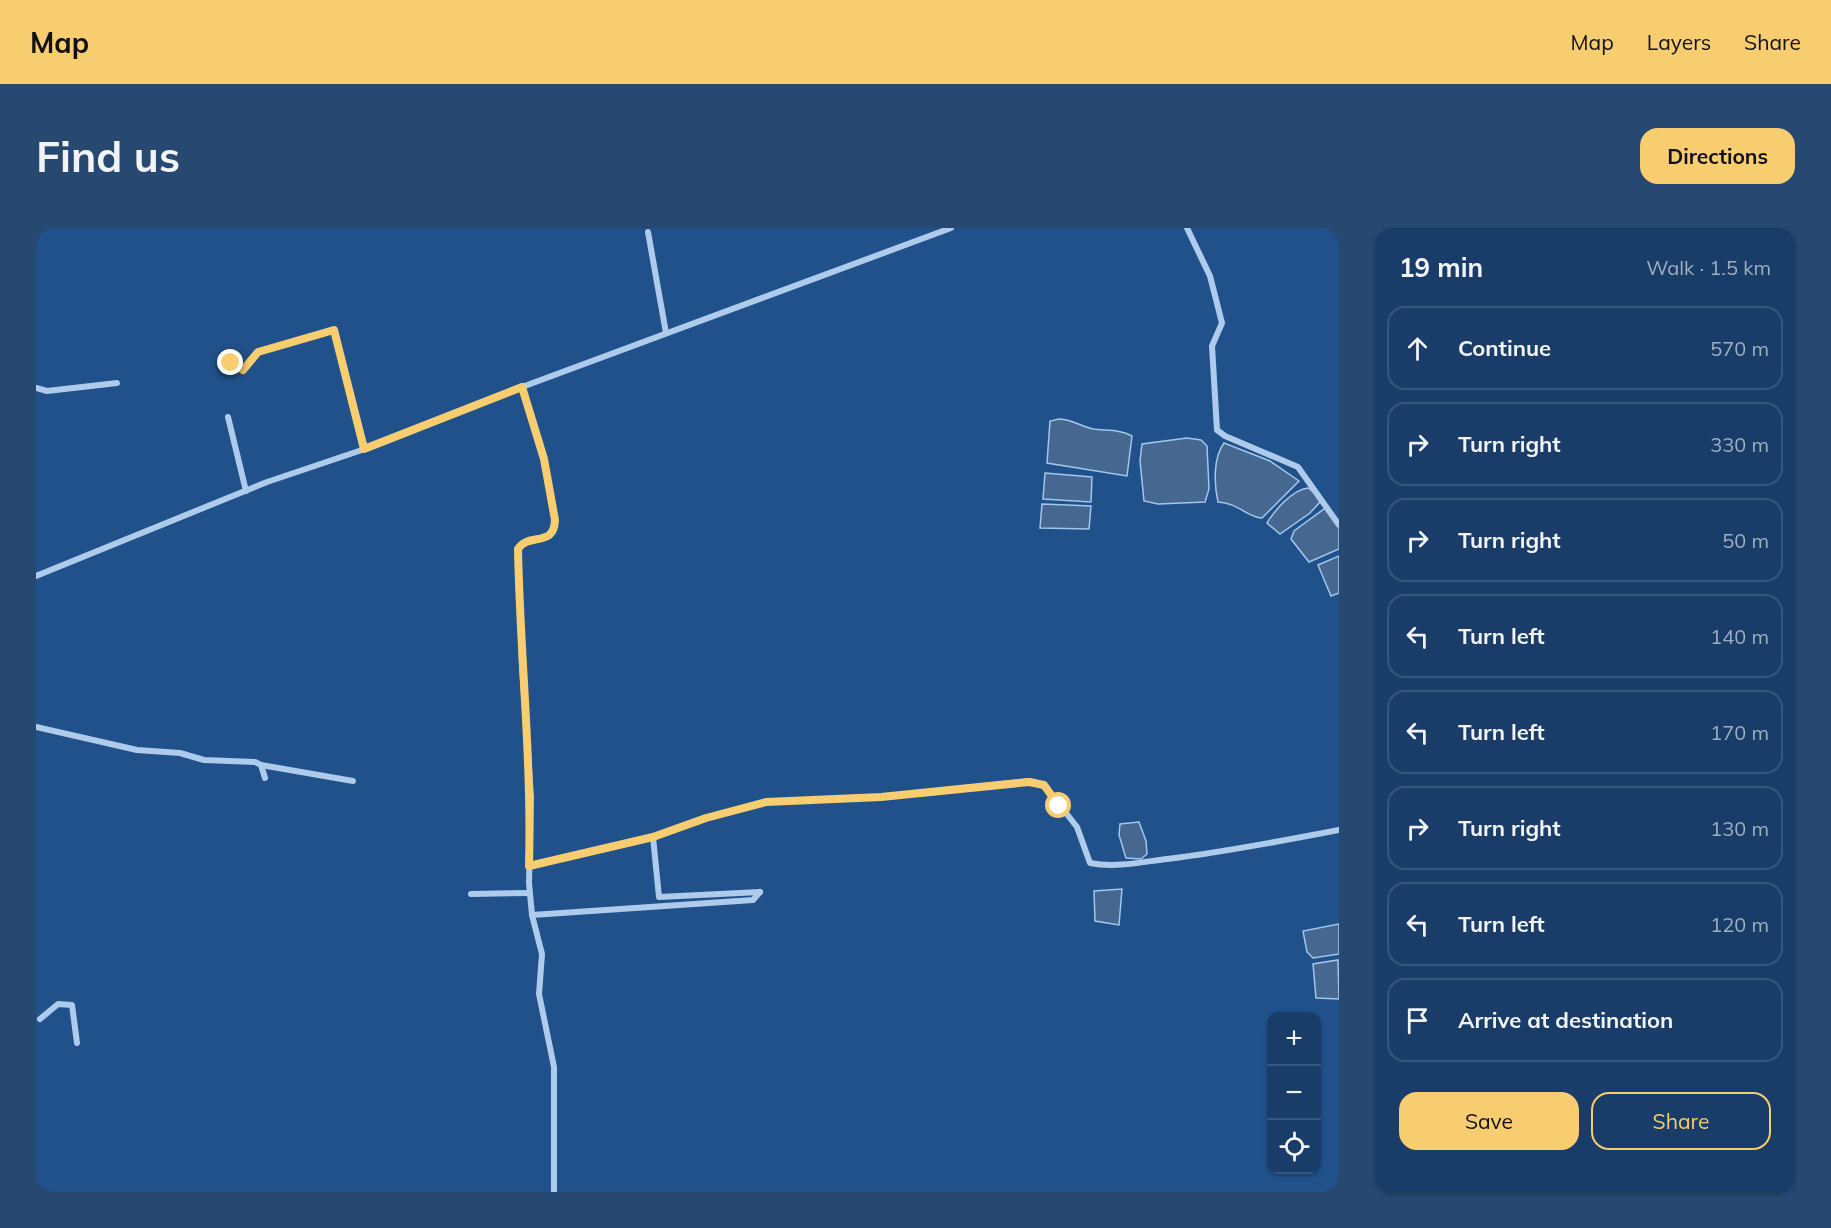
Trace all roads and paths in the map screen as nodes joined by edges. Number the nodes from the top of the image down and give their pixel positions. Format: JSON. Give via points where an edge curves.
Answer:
{"nodes":[{"id":1,"x":951,"y":228,"type":"edge"},
{"id":2,"x":1187,"y":228,"type":"edge"},
{"id":3,"x":648,"y":232,"type":"dead end"},
{"id":4,"x":666,"y":333,"type":"junction"},
{"id":5,"x":231,"y":363,"type":"dead end"},
{"id":6,"x":117,"y":382,"type":"dead end"},
{"id":7,"x":522,"y":387,"type":"junction"},
{"id":8,"x":36,"y":388,"type":"edge"},
{"id":9,"x":228,"y":417,"type":"dead end"},
{"id":10,"x":364,"y":449,"type":"junction"},
{"id":11,"x":246,"y":491,"type":"junction"},
{"id":12,"x":1339,"y":525,"type":"edge"},
{"id":13,"x":36,"y":576,"type":"edge"},
{"id":14,"x":36,"y":727,"type":"edge"},
{"id":15,"x":261,"y":765,"type":"junction"},
{"id":16,"x":265,"y":778,"type":"dead end"},
{"id":17,"x":353,"y":781,"type":"dead end"},
{"id":18,"x":1339,"y":830,"type":"edge"},
{"id":19,"x":653,"y":837,"type":"junction"},
{"id":20,"x":529,"y":866,"type":"junction"},
{"id":21,"x":530,"y":893,"type":"junction"},
{"id":22,"x":471,"y":894,"type":"dead end"},
{"id":23,"x":532,"y":915,"type":"junction"},
{"id":24,"x":40,"y":1019,"type":"dead end"},
{"id":25,"x":77,"y":1043,"type":"dead end"},
{"id":26,"x":554,"y":1192,"type":"edge"}],
"edges":[{"from":1,"to":4,"type":"street"},
{"from":2,"to":12,"type":"street","via":[[1210,276],[1222,323],[1212,346],[1217,430],[1298,467]]},
{"from":3,"to":4,"type":"street"},
{"from":4,"to":7,"type":"street"},
{"from":5,"to":10,"type":"street","via":[[243,370],[258,352],[334,330]]},
{"from":6,"to":8,"type":"street","via":[[47,391]]},
{"from":7,"to":10,"type":"street"},
{"from":7,"to":20,"type":"street","via":[[544,459],[555,520],[552,534],[518,549],[531,797]]},
{"from":9,"to":11,"type":"street"},
{"from":10,"to":11,"type":"street"},
{"from":11,"to":13,"type":"street"},
{"from":14,"to":15,"type":"street","via":[[137,750]]},
{"from":15,"to":16,"type":"street"},
{"from":15,"to":17,"type":"street"},
{"from":18,"to":19,"type":"street","via":[[1225,852],[1135,863],[1090,863],[1077,827],[1044,785],[1029,782],[881,797],[766,802]]},
{"from":19,"to":20,"type":"street"},
{"from":19,"to":23,"type":"street","via":[[659,897],[760,892],[753,900]]},
{"from":20,"to":21,"type":"street"},
{"from":21,"to":22,"type":"street"},
{"from":21,"to":23,"type":"street"},
{"from":23,"to":26,"type":"street","via":[[542,954],[539,994],[554,1067]]},
{"from":24,"to":25,"type":"street","via":[[58,1004],[72,1005]]}]}
